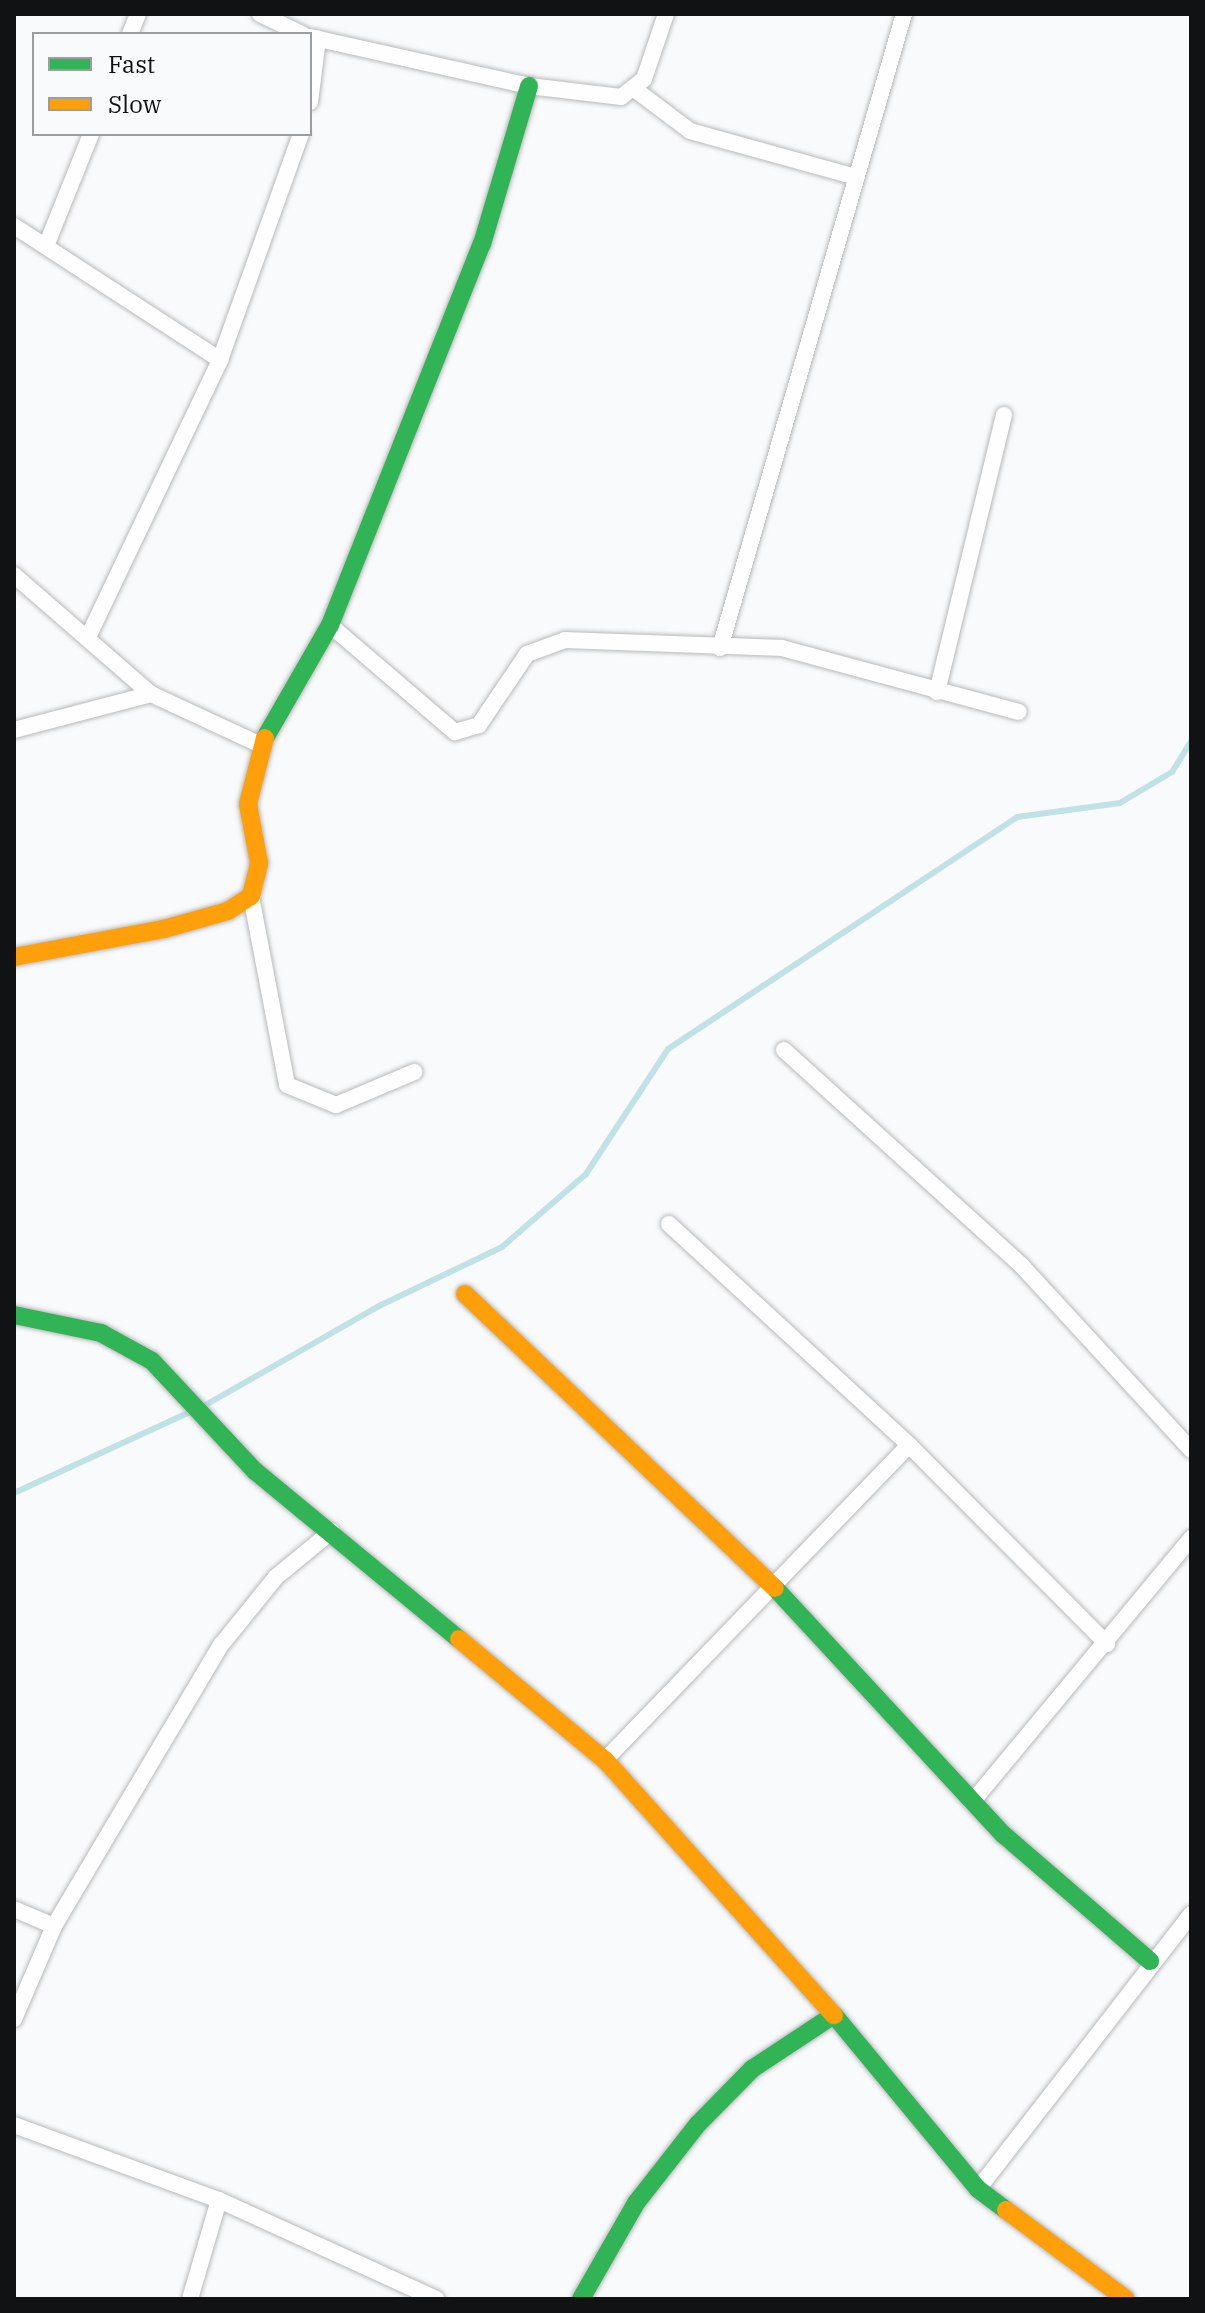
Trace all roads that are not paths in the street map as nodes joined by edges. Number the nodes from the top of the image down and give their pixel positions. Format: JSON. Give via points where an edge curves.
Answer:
{"nodes":[{"id":1,"x":666,"y":14,"type":"edge"},
{"id":2,"x":904,"y":14,"type":"edge"},
{"id":3,"x":266,"y":16,"type":"edge"},
{"id":4,"x":300,"y":32,"type":"edge"},
{"id":5,"x":312,"y":37,"type":"edge"},
{"id":6,"x":529,"y":86,"type":"junction"},
{"id":7,"x":637,"y":91,"type":"junction"},
{"id":8,"x":90,"y":136,"type":"edge"},
{"id":9,"x":300,"y":136,"type":"edge"},
{"id":10,"x":852,"y":176,"type":"junction"},
{"id":11,"x":14,"y":226,"type":"edge"},
{"id":12,"x":46,"y":246,"type":"junction"},
{"id":13,"x":220,"y":360,"type":"junction"},
{"id":14,"x":1004,"y":415,"type":"dead end"},
{"id":15,"x":14,"y":575,"type":"edge"},
{"id":16,"x":330,"y":625,"type":"junction"},
{"id":17,"x":88,"y":637,"type":"junction"},
{"id":18,"x":720,"y":648,"type":"junction"},
{"id":19,"x":937,"y":692,"type":"junction"},
{"id":20,"x":151,"y":694,"type":"junction"},
{"id":21,"x":1019,"y":712,"type":"dead end"},
{"id":22,"x":14,"y":730,"type":"edge"},
{"id":23,"x":261,"y":745,"type":"junction"},
{"id":24,"x":251,"y":896,"type":"junction"},
{"id":25,"x":14,"y":957,"type":"edge"},
{"id":26,"x":784,"y":1050,"type":"dead end"},
{"id":27,"x":414,"y":1072,"type":"dead end"},
{"id":28,"x":669,"y":1224,"type":"dead end"},
{"id":29,"x":465,"y":1294,"type":"dead end"},
{"id":30,"x":14,"y":1315,"type":"edge"},
{"id":31,"x":909,"y":1445,"type":"junction"},
{"id":32,"x":1191,"y":1450,"type":"edge"},
{"id":33,"x":332,"y":1531,"type":"junction"},
{"id":34,"x":1191,"y":1538,"type":"edge"},
{"id":35,"x":773,"y":1586,"type":"junction"},
{"id":36,"x":1107,"y":1644,"type":"junction"},
{"id":37,"x":605,"y":1760,"type":"junction"},
{"id":38,"x":973,"y":1801,"type":"junction"},
{"id":39,"x":14,"y":1909,"type":"edge"},
{"id":40,"x":1191,"y":1914,"type":"edge"},
{"id":41,"x":54,"y":1926,"type":"junction"},
{"id":42,"x":1150,"y":1961,"type":"junction"},
{"id":43,"x":834,"y":2015,"type":"junction"},
{"id":44,"x":14,"y":2019,"type":"edge"},
{"id":45,"x":14,"y":2125,"type":"edge"},
{"id":46,"x":978,"y":2189,"type":"junction"},
{"id":47,"x":219,"y":2200,"type":"junction"},
{"id":48,"x":190,"y":2299,"type":"edge"},
{"id":49,"x":436,"y":2299,"type":"edge"},
{"id":50,"x":581,"y":2299,"type":"edge"},
{"id":51,"x":1126,"y":2299,"type":"edge"}],
"edges":[{"from":1,"to":7,"type":"street"},
{"from":2,"to":10,"type":"street"},
{"from":3,"to":4,"type":"street"},
{"from":5,"to":6,"type":"street"},
{"from":6,"to":7,"type":"street","via":[[602,96]]},
{"from":6,"to":16,"type":"street","via":[[482,244]]},
{"from":7,"to":10,"type":"street","via":[[690,131]]},
{"from":8,"to":12,"type":"street"},
{"from":9,"to":13,"type":"street"},
{"from":10,"to":18,"type":"street"},
{"from":11,"to":12,"type":"street"},
{"from":12,"to":13,"type":"street"},
{"from":13,"to":17,"type":"street"},
{"from":14,"to":19,"type":"street"},
{"from":15,"to":17,"type":"street"},
{"from":16,"to":18,"type":"street","via":[[455,732],[479,725],[527,654],[546,643]]},
{"from":16,"to":23,"type":"street"},
{"from":17,"to":20,"type":"street"},
{"from":18,"to":19,"type":"street","via":[[782,648]]},
{"from":19,"to":21,"type":"street"},
{"from":20,"to":22,"type":"street"},
{"from":20,"to":23,"type":"street"},
{"from":23,"to":24,"type":"street","via":[[248,804],[259,863]]},
{"from":24,"to":25,"type":"street","via":[[228,911],[164,929]]},
{"from":24,"to":27,"type":"street","via":[[287,1085],[336,1105]]},
{"from":26,"to":32,"type":"street","via":[[1022,1266]]},
{"from":28,"to":31,"type":"street"},
{"from":29,"to":35,"type":"street"},
{"from":30,"to":33,"type":"street","via":[[133,1346],[203,1408],[255,1471]]},
{"from":31,"to":35,"type":"street"},
{"from":31,"to":36,"type":"street"},
{"from":33,"to":37,"type":"street"},
{"from":33,"to":41,"type":"street","via":[[276,1577],[221,1645]]},
{"from":34,"to":36,"type":"street"},
{"from":35,"to":37,"type":"street"},
{"from":35,"to":38,"type":"street"},
{"from":36,"to":38,"type":"street"},
{"from":37,"to":43,"type":"street"},
{"from":38,"to":42,"type":"street"},
{"from":39,"to":41,"type":"street"},
{"from":40,"to":42,"type":"street"},
{"from":41,"to":44,"type":"street"},
{"from":42,"to":46,"type":"street"},
{"from":43,"to":46,"type":"street"},
{"from":43,"to":50,"type":"street","via":[[752,2069],[698,2124],[636,2203]]},
{"from":45,"to":47,"type":"street"},
{"from":46,"to":51,"type":"street"},
{"from":47,"to":48,"type":"street"},
{"from":47,"to":49,"type":"street"}]}
